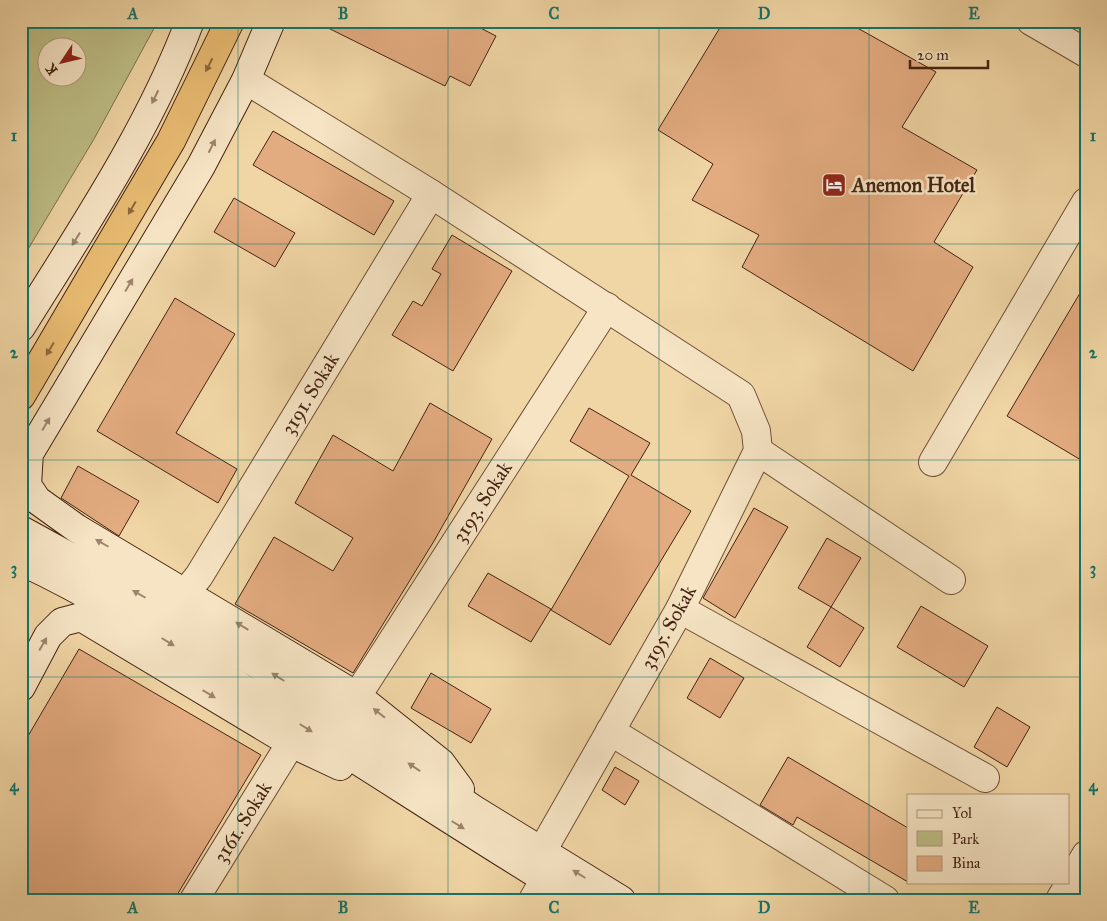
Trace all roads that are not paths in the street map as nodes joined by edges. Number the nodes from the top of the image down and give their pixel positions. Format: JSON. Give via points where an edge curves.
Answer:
{"nodes":[{"id":1,"x":190,"y":21,"type":"edge"},
{"id":2,"x":230,"y":21,"type":"edge"},
{"id":3,"x":271,"y":21,"type":"edge"},
{"id":4,"x":1031,"y":21,"type":"edge"},
{"id":5,"x":1086,"y":53,"type":"edge"},
{"id":6,"x":246,"y":80,"type":"junction"},
{"id":7,"x":431,"y":194,"type":"junction"},
{"id":8,"x":1086,"y":202,"type":"edge"},
{"id":9,"x":607,"y":307,"type":"junction"},
{"id":10,"x":21,"y":326,"type":"edge"},
{"id":11,"x":21,"y":396,"type":"edge"},
{"id":12,"x":758,"y":451,"type":"junction"},
{"id":13,"x":25,"y":459,"type":"edge"},
{"id":14,"x":933,"y":462,"type":"dead end"},
{"id":15,"x":21,"y":530,"type":"edge"},
{"id":16,"x":21,"y":562,"type":"edge"},
{"id":17,"x":951,"y":580,"type":"dead end"},
{"id":18,"x":186,"y":592,"type":"junction"},
{"id":19,"x":680,"y":608,"type":"junction"},
{"id":20,"x":21,"y":687,"type":"edge"},
{"id":21,"x":357,"y":696,"type":"junction"},
{"id":22,"x":610,"y":731,"type":"junction"},
{"id":23,"x":291,"y":743,"type":"junction"},
{"id":24,"x":985,"y":778,"type":"dead end"},
{"id":25,"x":429,"y":808,"type":"junction"},
{"id":26,"x":473,"y":809,"type":"junction"},
{"id":27,"x":542,"y":851,"type":"junction"},
{"id":28,"x":1086,"y":855,"type":"edge"},
{"id":29,"x":1070,"y":883,"type":"edge"},
{"id":30,"x":1069,"y":884,"type":"edge"},
{"id":31,"x":539,"y":889,"type":"edge"},
{"id":32,"x":194,"y":900,"type":"edge"},
{"id":33,"x":579,"y":900,"type":"edge"},
{"id":34,"x":621,"y":900,"type":"edge"},
{"id":35,"x":885,"y":900,"type":"edge"},
{"id":36,"x":1060,"y":900,"type":"edge"}],
"edges":[{"from":1,"to":10,"type":"street","one_way":true,"via":[[139,130]]},
{"from":2,"to":11,"type":"highway","one_way":true,"via":[[171,141]]},
{"from":3,"to":6,"type":"street"},
{"from":4,"to":5,"type":"street"},
{"from":6,"to":7,"type":"street"},
{"from":13,"to":6,"type":"street","one_way":true,"via":[[202,166]]},
{"from":7,"to":9,"type":"street"},
{"from":7,"to":18,"type":"street","name":"3191. Sokak","via":[[199,576]]},
{"from":8,"to":14,"type":"street"},
{"from":9,"to":12,"type":"street","via":[[741,395],[756,431]]},
{"from":9,"to":21,"type":"street","name":"3193. Sokak"},
{"from":12,"to":17,"type":"street"},
{"from":12,"to":19,"type":"street","name":"3195. Sokak"},
{"from":18,"to":13,"type":"street","one_way":true,"via":[[76,528],[37,500],[27,484]]},
{"from":26,"to":15,"type":"street","one_way":true,"via":[[347,721],[257,664]]},
{"from":16,"to":25,"type":"street","one_way":true,"via":[[157,635],[330,742]]},
{"from":21,"to":18,"type":"street","one_way":true},
{"from":19,"to":22,"type":"street","name":"3195. Sokak"},
{"from":19,"to":24,"type":"street"},
{"from":20,"to":23,"type":"street","one_way":true,"via":[[48,636],[62,622],[81,617]]},
{"from":26,"to":21,"type":"street","one_way":true,"via":[[441,763]]},
{"from":22,"to":27,"type":"street","name":"3195. Sokak"},
{"from":22,"to":35,"type":"street"},
{"from":23,"to":25,"type":"street"},
{"from":23,"to":32,"type":"street","name":"3161. Sokak"},
{"from":25,"to":31,"type":"street","one_way":true},
{"from":26,"to":27,"type":"street"},
{"from":34,"to":27,"type":"street","one_way":true},
{"from":28,"to":29,"type":"street"},
{"from":30,"to":36,"type":"street"},
{"from":31,"to":33,"type":"street"}]}
